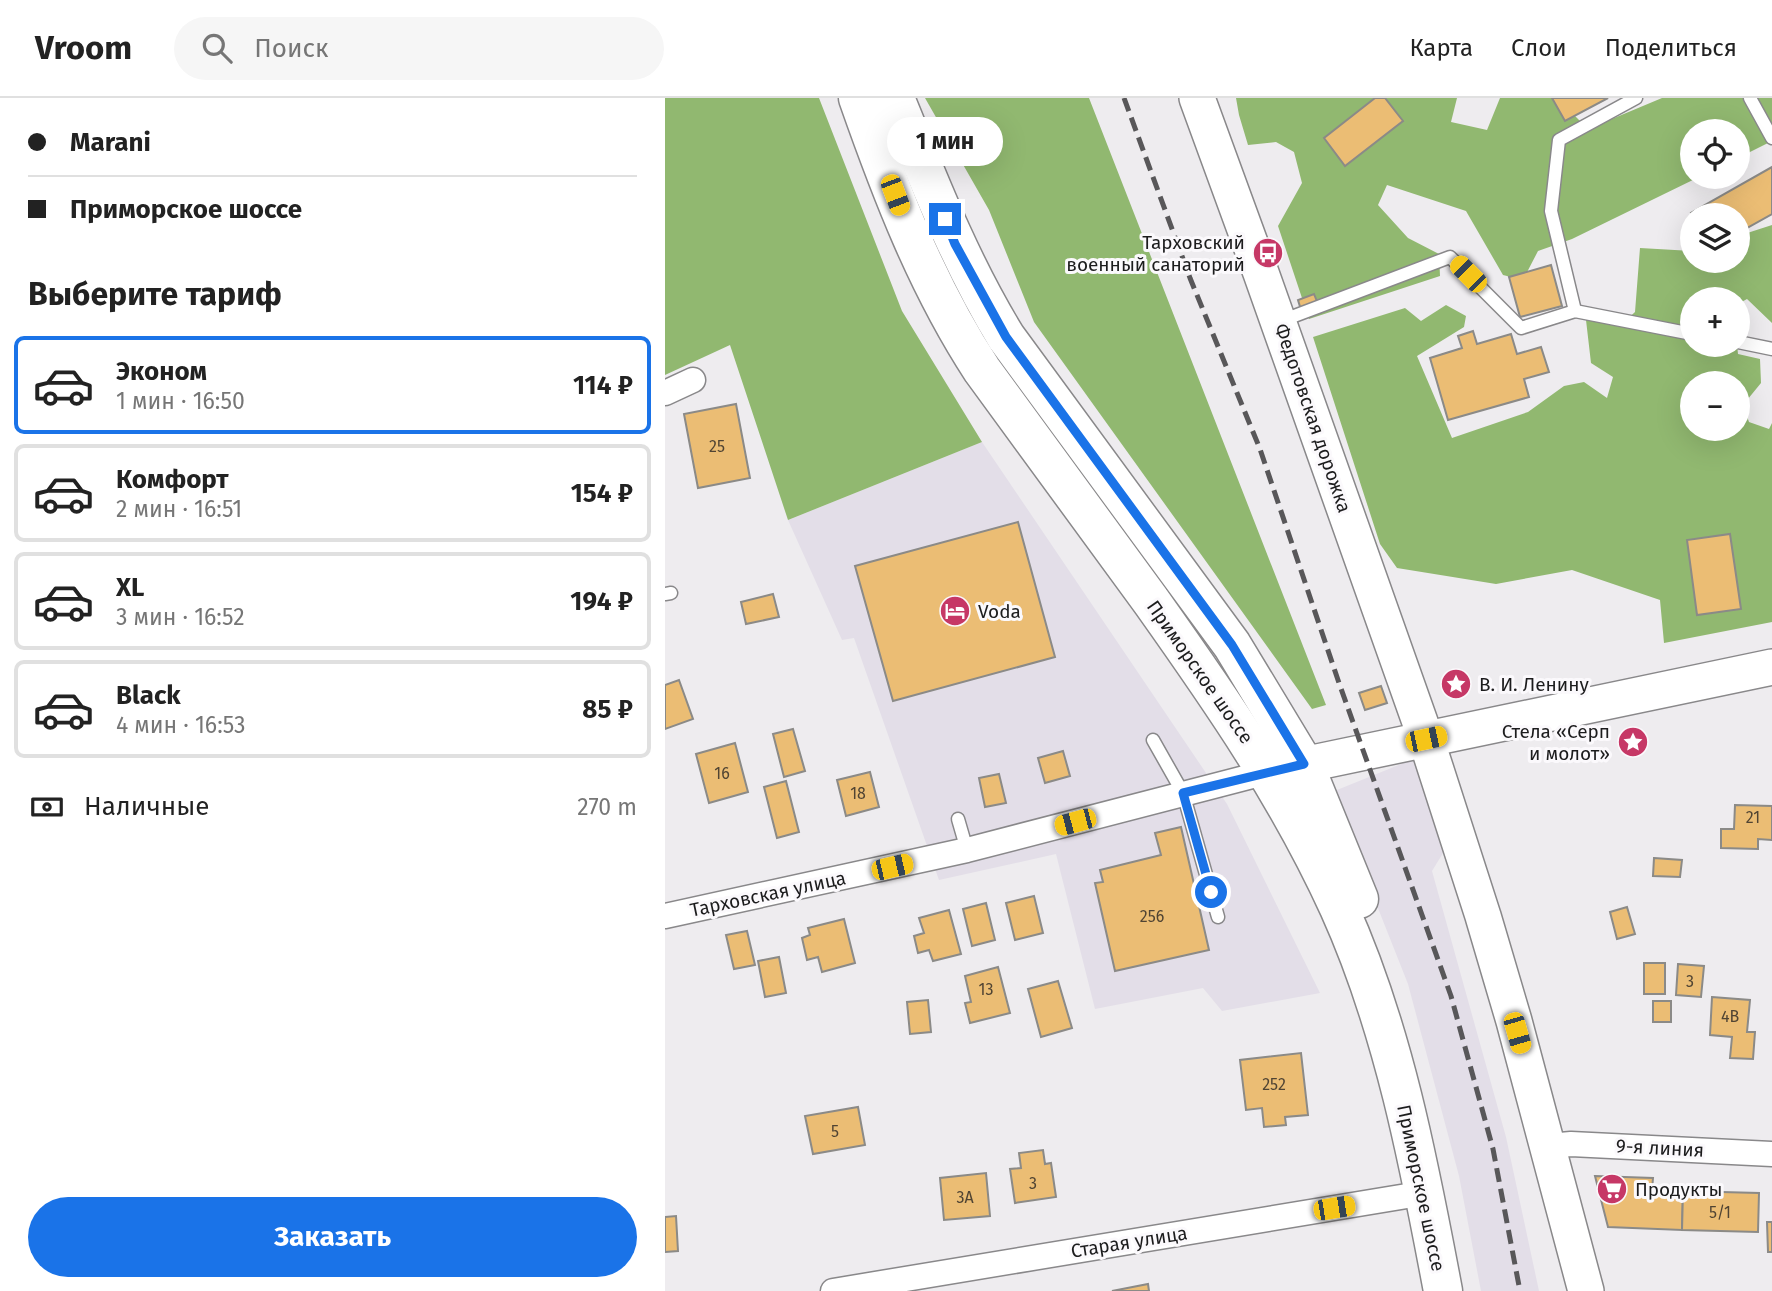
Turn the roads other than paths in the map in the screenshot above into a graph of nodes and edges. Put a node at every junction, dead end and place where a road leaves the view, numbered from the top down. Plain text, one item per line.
1 (858, 98) edge
2 (895, 98) edge
3 (1197, 98) edge
4 (1636, 98) edge
5 (1750, 98) edge
6 (1772, 138) edge
7 (1575, 311) junction
8 (1279, 322) junction
9 (1680, 332) edge
10 (1750, 344) edge
11 (1772, 349) edge
12 (693, 380) dead end
13 (665, 393) edge
14 (1772, 667) edge
15 (1426, 739) junction
16 (1153, 740) dead end
17 (1286, 768) junction
18 (1183, 793) junction
19 (958, 819) dead end
20 (967, 850) junction
21 (665, 916) edge
22 (1218, 917) dead end
23 (1549, 1146) junction
24 (1772, 1154) edge
25 (1425, 1193) junction
26 (833, 1291) edge
27 (1443, 1291) edge
28 (1467, 1291) edge
29 (1585, 1291) edge

1 - 17 highway, Приморское шоссе
2 - 17 highway, Приморское шоссе
3 - 8 street, Федотовская дорожка
4 - 7 lane
5 - 6 lane
7 - 8 lane
7 - 9 lane
8 - 15 street, Федотовская дорожка
10 - 11 lane
12 - 13 street
14 - 15 street, Тарховская улица
15 - 17 street, Тарховская улица
15 - 23 street, Федотовская дорожка
16 - 18 lane
17 - 18 street, Тарховская улица
17 - 25 highway, Приморское шоссе
17 - 28 highway, Приморское шоссе
18 - 20 street, Тарховская улица
18 - 22 lane
19 - 20 lane
20 - 21 street, Тарховская улица
23 - 24 street, 9-я линия
23 - 29 street, Федотовская дорожка
25 - 26 street, Старая улица
25 - 27 highway, Приморское шоссе

